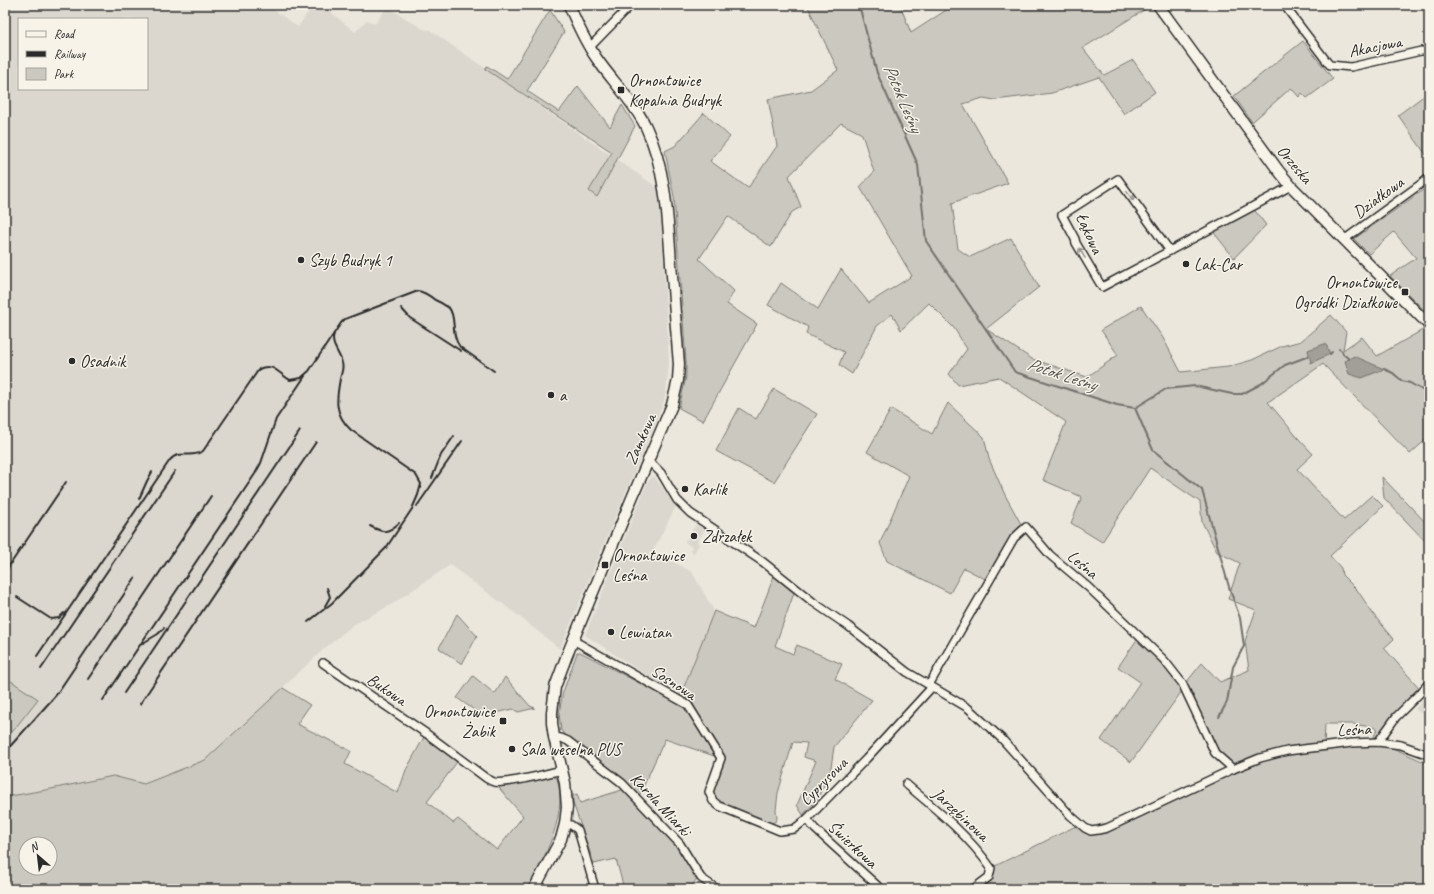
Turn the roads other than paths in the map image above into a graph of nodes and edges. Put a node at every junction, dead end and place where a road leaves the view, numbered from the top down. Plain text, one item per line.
1 (569, 5) edge
2 (631, 5) edge
3 (1158, 5) edge
4 (1284, 5) edge
5 (590, 48) junction
6 (1429, 51) edge
7 (1429, 178) edge
8 (1291, 186) junction
9 (1345, 239) junction
10 (1170, 251) junction
11 (1429, 325) edge
12 (648, 462) junction
13 (573, 640) junction
14 (323, 663) dead end
15 (1429, 683) edge
16 (930, 686) junction
17 (554, 737) junction
18 (1378, 742) junction
19 (1429, 755) edge
20 (1233, 769) junction
21 (562, 770) junction
22 (906, 784) dead end
23 (713, 801) joint
24 (807, 819) junction
25 (565, 824) junction
26 (534, 889) edge
27 (595, 889) edge
28 (717, 889) edge
29 (880, 889) edge
30 (973, 889) edge

1 - 5 street, Zamkowa
2 - 5 street
3 - 8 street, Orzeska
4 - 6 street, Akacjowa
5 - 12 street, Zamkowa
7 - 9 street, Działkowa
8 - 9 street, Orzeska
8 - 10 street, Łąkowa
9 - 11 street, Orzeska
10 -> 10 street, Łąkowa
12 - 13 street, Zamkowa
12 - 16 street, Leśna
13 - 17 street, Zamkowa
13 - 23 street, Sosnowa
14 - 21 street, Bukowa
15 - 18 street
16 - 20 street, Leśna
16 - 20 street, Leśna
16 - 24 street, Cyprysowa
17 - 21 street, Zamkowa
17 - 28 street, Karola Miarki
18 - 19 street, Leśna
18 - 20 street, Leśna
21 - 25 street, Zamkowa
22 - 30 street, Jarzębinowa
23 - 24 street, Cyprysowa
24 - 29 street, Świerkowa
25 - 26 street, Zamkowa
25 - 27 street

